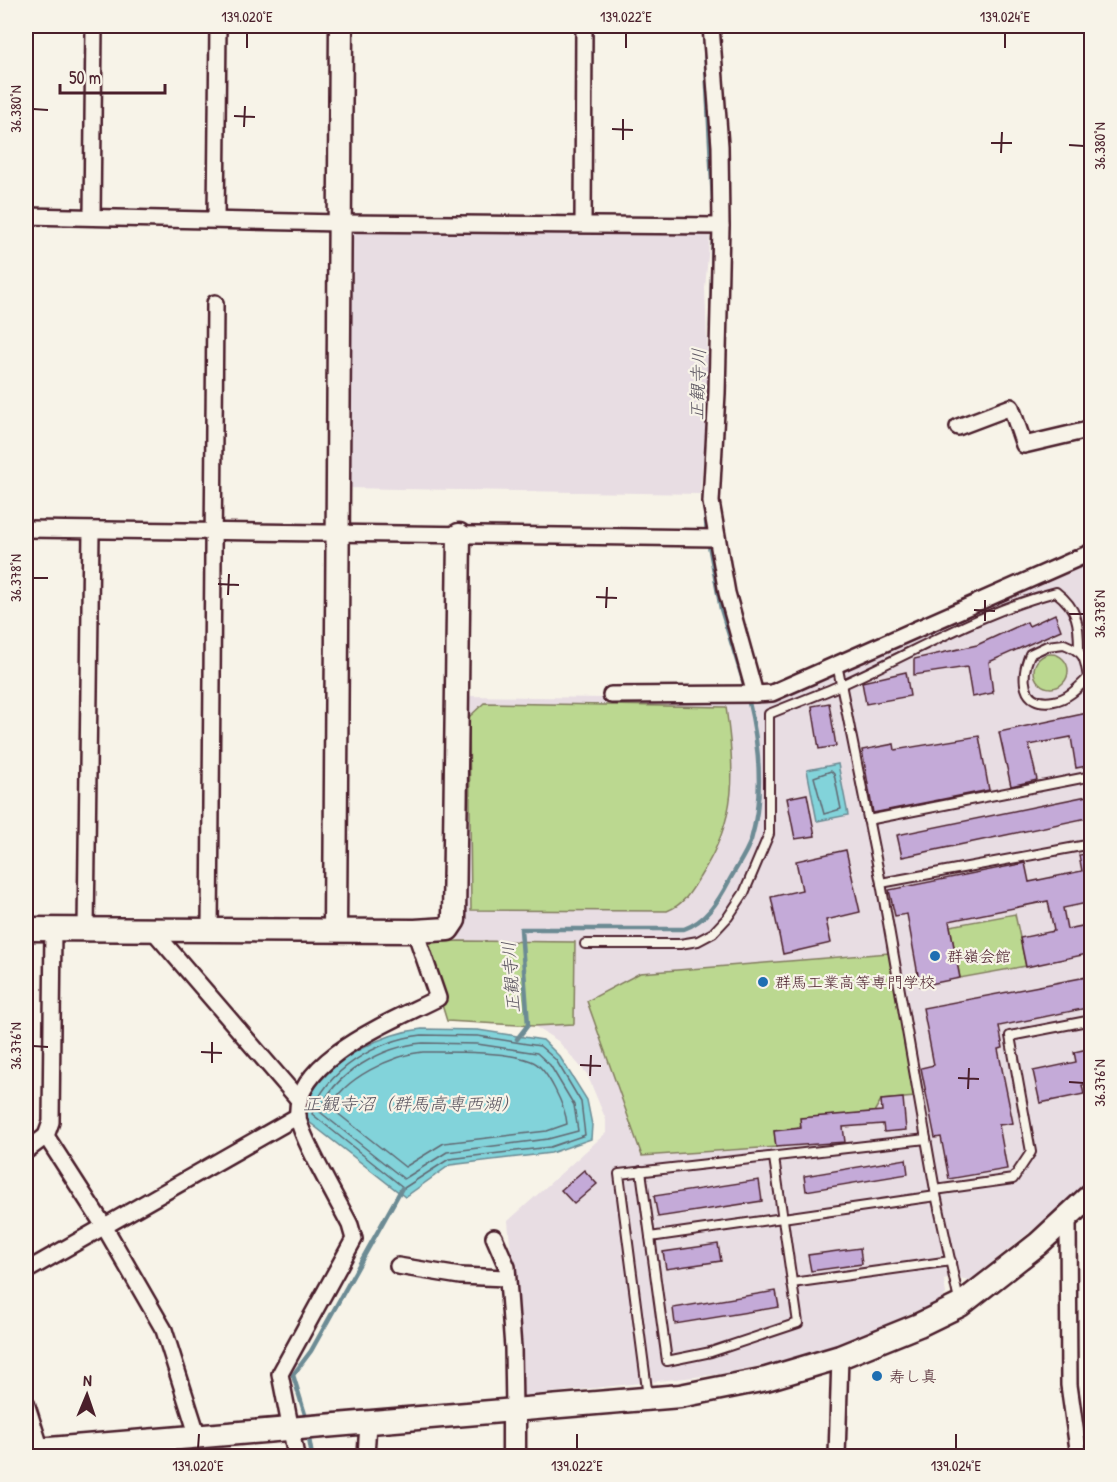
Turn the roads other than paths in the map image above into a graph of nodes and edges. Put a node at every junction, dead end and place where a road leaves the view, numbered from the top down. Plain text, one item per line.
1 (94, 26) edge
2 (218, 26) edge
3 (341, 26) edge
4 (584, 26) edge
5 (711, 26) edge
6 (26, 216) edge
7 (92, 217) junction
8 (216, 219) junction
9 (340, 223) junction
10 (584, 224) junction
11 (721, 226) junction
12 (214, 303) dead end
13 (958, 428) dead end
14 (1092, 429) edge
15 (26, 530) edge
16 (91, 531) junction
17 (214, 534) junction
18 (337, 534) junction
19 (459, 535) junction
20 (716, 538) junction
21 (1092, 552) edge
22 (1079, 650) junction
23 (1089, 659) edge
24 (837, 664) junction
25 (842, 685) junction
26 (611, 694) dead end
27 (755, 694) junction
28 (1092, 776) edge
29 (868, 820) junction
30 (1092, 844) edge
31 (881, 883) junction
32 (52, 928) junction
33 (152, 928) junction
34 (26, 929) edge
35 (86, 929) junction
36 (210, 929) junction
37 (334, 929) junction
38 (415, 931) junction
39 (585, 945) dead end
40 (1092, 1020) edge
41 (299, 1100) junction
42 (298, 1116) junction
43 (46, 1136) junction
44 (926, 1139) junction
45 (26, 1151) edge
46 (774, 1158) junction
47 (641, 1171) junction
48 (936, 1193) junction
49 (1092, 1194) edge
50 (784, 1219) junction
51 (1068, 1219) junction
52 (104, 1226) junction
53 (494, 1237) dead end
54 (650, 1237) junction
55 (951, 1261) junction
56 (398, 1266) dead end
57 (26, 1270) edge
58 (507, 1278) junction
59 (792, 1283) junction
60 (960, 1305) junction
61 (840, 1357) junction
62 (648, 1398) junction
63 (26, 1403) edge
64 (514, 1410) junction
65 (368, 1423) junction
66 (290, 1428) junction
67 (198, 1437) junction
68 (125, 1450) edge
69 (33, 1451) edge
70 (296, 1456) edge
71 (366, 1456) edge
72 (514, 1456) edge
73 (837, 1456) edge
74 (1079, 1456) edge

1 - 7 street
2 - 8 street
3 - 9 street
4 - 10 street
5 - 11 street
6 - 7 street
7 - 8 street
8 - 9 street
9 - 10 street
9 - 18 street
10 - 11 street
11 - 20 street
12 - 17 street
13 - 14 street
15 - 16 street
16 - 17 street
16 - 35 street
17 - 18 street
17 - 36 street
18 - 19 street
18 - 37 street
19 - 20 street
19 - 38 street
20 - 27 street
21 - 24 street
22 - 23 lane
22 - 23 lane
22 - 25 lane
24 - 25 lane
24 - 27 street
25 - 29 lane
25 - 39 lane
26 - 27 street
28 - 29 lane
29 - 31 lane
30 - 31 lane
31 - 44 lane
32 - 34 street
32 - 35 street
32 - 43 street
33 - 35 street
33 - 36 street
33 - 41 street
36 - 37 street
37 - 38 street
38 - 41 street
40 - 48 lane
41 - 42 street
42 - 52 street
42 - 66 street
43 - 45 street
43 - 52 street
44 - 46 lane
44 - 48 lane
46 - 47 lane
46 - 50 lane
47 - 54 lane
47 - 62 lane
48 - 50 lane
48 - 55 lane
49 - 51 street
50 - 54 lane
50 - 59 lane
51 - 60 street
51 - 74 street
52 - 57 street
52 - 67 street
53 - 58 street
54 - 59 lane
55 - 59 lane
55 - 60 lane
56 - 58 street
58 - 64 street
60 - 61 street
61 - 62 street
61 - 73 street
62 - 64 street
63 - 69 street
64 - 65 street
64 - 72 street
65 - 66 street
65 - 71 street
66 - 67 street
66 - 70 street
67 - 68 street
68 - 69 street

